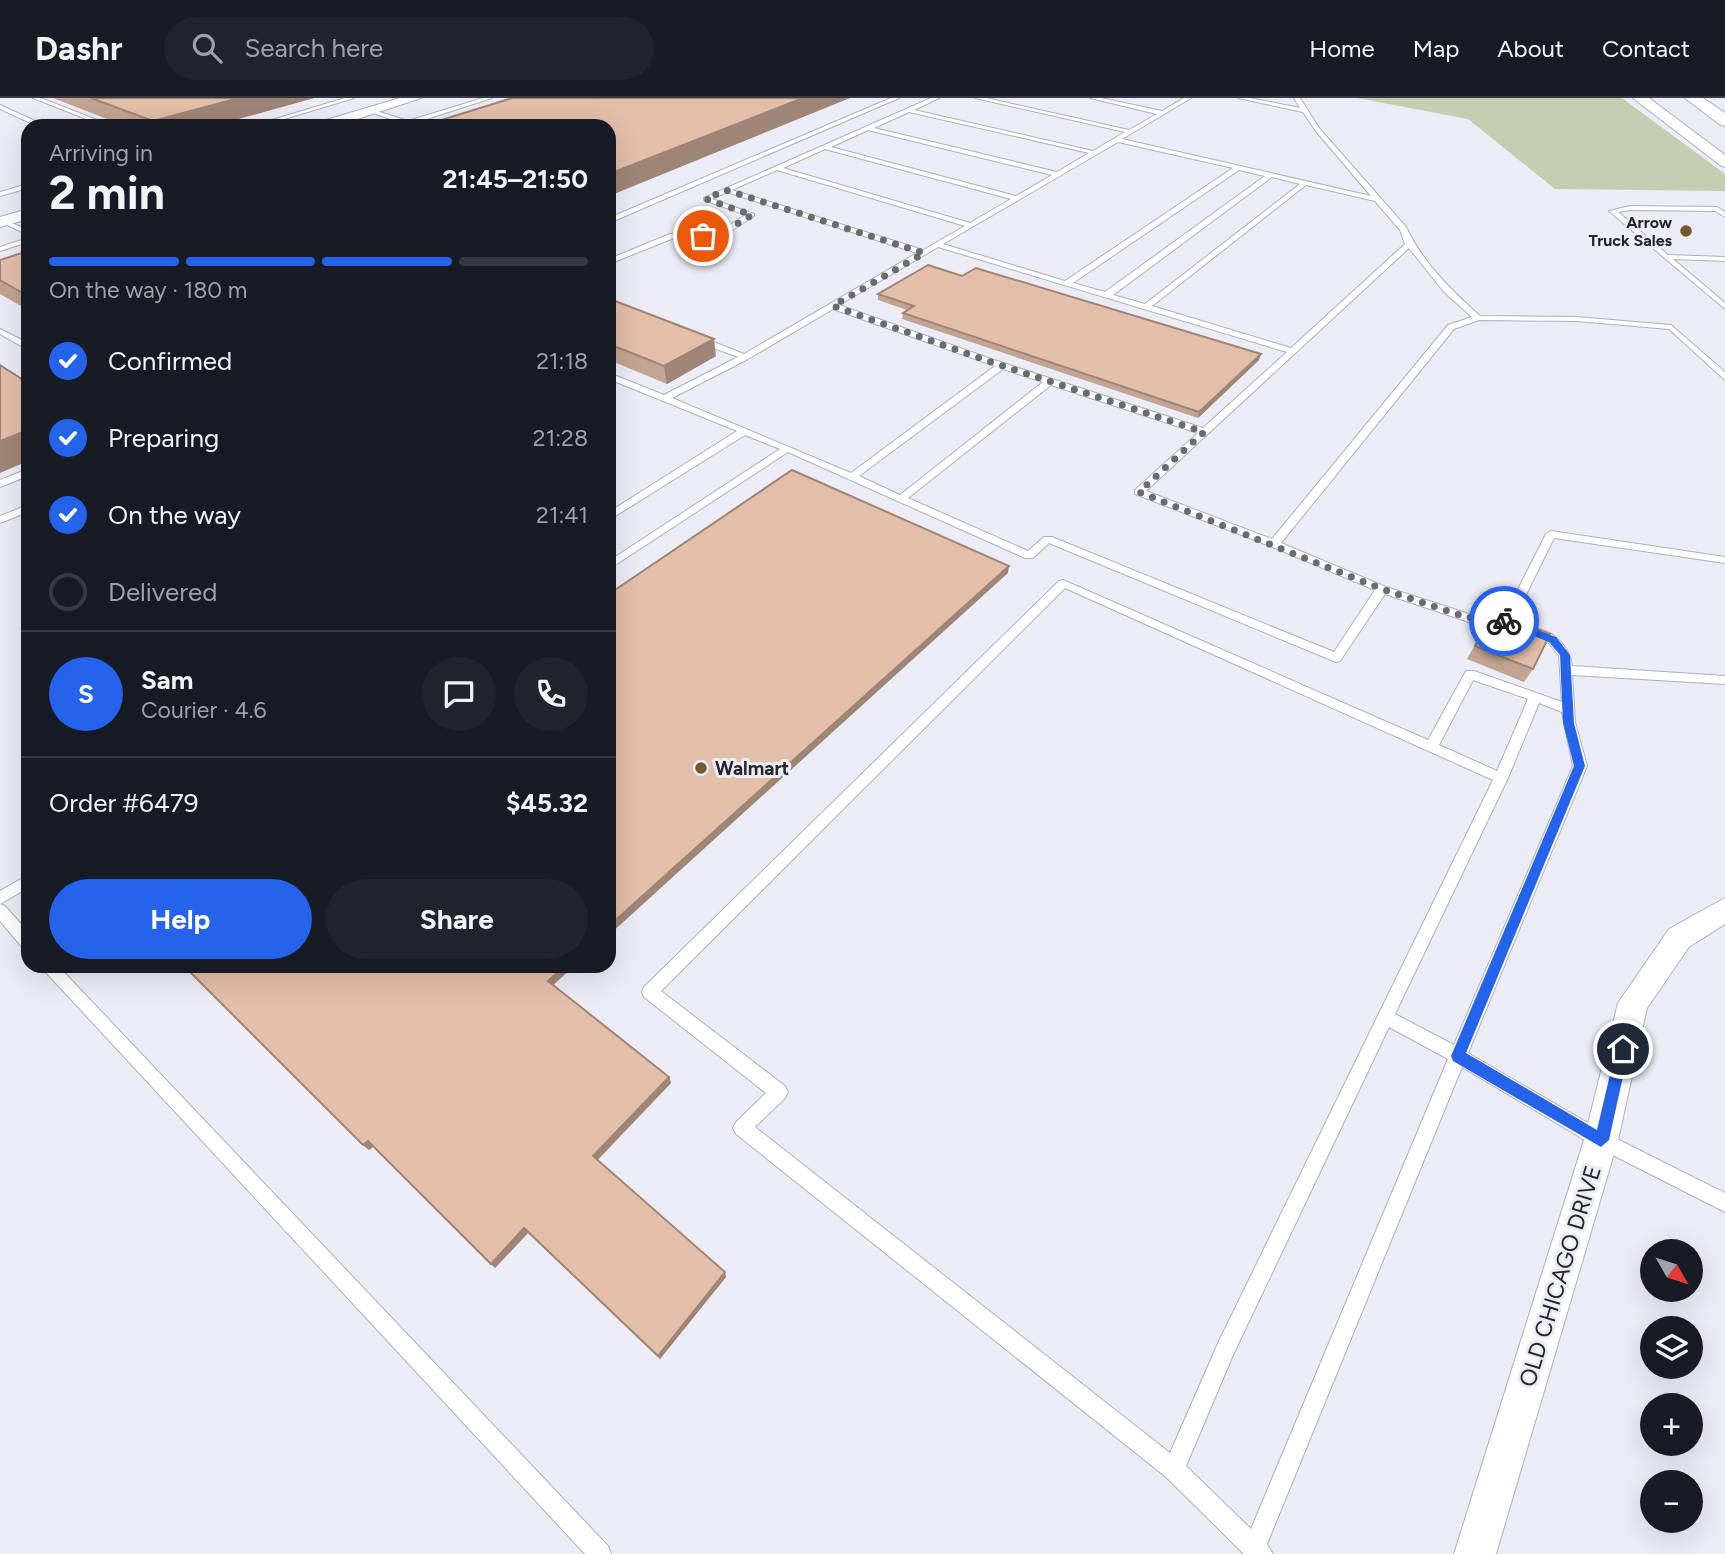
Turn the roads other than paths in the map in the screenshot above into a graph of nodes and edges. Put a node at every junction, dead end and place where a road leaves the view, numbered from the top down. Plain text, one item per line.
1 (36, 98) edge
2 (351, 98) edge
3 (414, 98) edge
4 (489, 98) edge
5 (896, 98) edge
6 (936, 98) edge
7 (978, 98) edge
8 (1093, 98) edge
9 (1188, 98) edge
10 (1241, 98) edge
11 (1297, 98) edge
12 (1640, 98) edge
13 (1693, 98) edge
14 (0, 107) edge
15 (908, 110) junction
16 (1304, 110) junction
17 (370, 111) junction
18 (1163, 113) junction
19 (26, 119) edge
20 (90, 119) edge
21 (279, 119) edge
22 (344, 119) edge
23 (395, 119) edge
24 (421, 119) edge
25 (1725, 121) edge
26 (868, 128) junction
27 (1132, 132) junction
28 (1118, 140) junction
29 (825, 147) junction
30 (1095, 153) junction
31 (1725, 162) edge
32 (1239, 167) junction
33 (777, 168) junction
34 (1058, 174) junction
35 (1272, 174) junction
36 (1306, 183) junction
37 (21, 188) edge
38 (726, 190) junction
39 (0, 194) edge
40 (1016, 198) junction
41 (1376, 199) junction
42 (1725, 215) edge
43 (21, 216) edge
44 (616, 218) edge
45 (2, 222) edge
46 (970, 225) junction
47 (21, 230) edge
48 (21, 243) edge
49 (1409, 244) junction
50 (938, 245) junction
51 (0, 249) edge
52 (924, 253) junction
53 (1666, 257) junction
54 (616, 259) edge
55 (1725, 259) edge
56 (1067, 283) junction
57 (1107, 295) junction
58 (833, 306) junction
59 (1146, 307) junction
60 (1725, 307) edge
61 (1478, 318) junction
62 (0, 331) edge
63 (683, 333) edge
64 (21, 343) edge
65 (1293, 351) junction
66 (745, 357) junction
67 (1001, 366) junction
68 (1725, 377) edge
69 (616, 379) edge
70 (1049, 382) junction
71 (663, 398) junction
72 (744, 431) junction
73 (1204, 432) junction
74 (786, 449) junction
75 (21, 475) edge
76 (850, 477) junction
77 (0, 484) edge
78 (901, 499) junction
79 (21, 511) edge
80 (616, 513) edge
81 (0, 520) edge
82 (1274, 544) junction
83 (1725, 560) edge
84 (616, 561) edge
85 (1382, 589) junction
86 (1507, 622) junction
87 (1565, 670) junction
88 (1725, 680) edge
89 (1535, 697) junction
90 (1567, 709) junction
91 (1431, 747) junction
92 (1501, 778) junction
93 (21, 885) edge
94 (0, 898) edge
95 (0, 910) edge
96 (1725, 910) edge
97 (21, 935) edge
98 (55, 973) edge
99 (1386, 1017) junction
100 (1458, 1056) junction
101 (1601, 1140) junction
102 (1725, 1203) edge
103 (1174, 1469) junction
104 (1258, 1551) edge
105 (600, 1554) edge
106 (1475, 1554) edge

1 - 20 lane
2 - 21 lane
3 - 17 street
4 - 24 lane
5 - 44 lane
6 - 15 lane
7 - 27 lane
8 - 18 lane
9 - 18 lane
10 - 16 lane
11 - 16 lane
12 - 31 street
13 - 25 highway
14 - 19 lane
15 - 26 lane
15 - 30 lane
16 - 41 lane
17 - 22 street
17 - 23 lane
18 - 27 lane
26 - 29 lane
26 - 34 lane
27 - 28 lane
28 - 30 lane
28 - 32 lane
29 - 33 lane
29 - 40 lane
30 - 34 lane
32 - 35 lane
32 - 56 lane
33 - 38 lane
33 - 46 lane
34 - 40 lane
35 - 36 lane
35 - 57 lane
36 - 41 lane
36 - 59 lane
37 - 39 lane
38 - 52 lane
38 - 54 lane
40 - 46 lane
41 - 49 lane
42 - 53 lane
43 - 45 street
45 - 47 lane
46 - 50 lane
48 - 51 lane
49 - 61 lane
49 - 65 lane
50 - 52 lane
50 - 56 lane
52 - 58 lane
53 - 55 lane
53 - 60 lane
56 - 57 lane
57 - 59 lane
58 - 66 lane
58 - 67 lane
59 - 65 lane
61 - 68 lane
61 - 82 lane
62 - 64 lane
63 - 66 lane
65 - 73 lane
66 - 71 lane
67 - 70 lane
67 - 76 lane
69 - 71 lane
70 - 73 lane
70 - 78 lane
71 - 72 lane
72 - 74 lane
72 - 80 lane
73 - 82 lane
74 - 76 lane
74 - 84 lane
75 - 77 lane
76 - 78 lane
78 - 85 lane
79 - 81 lane
82 - 85 lane
83 - 86 lane
85 - 86 lane
86 - 87 lane
87 - 88 lane
87 - 90 lane
89 - 90 lane
89 - 91 lane
89 - 92 lane
90 - 100 lane
91 - 92 lane
91 - 103 lane
92 - 99 lane
93 - 94 lane
95 - 97 lane
96 - 101 street, OLD CHICAGO DRIVE
98 - 105 lane
99 - 100 lane
99 - 103 lane
100 - 101 lane
100 - 104 lane
101 - 102 lane
101 - 106 street, OLD CHICAGO DRIVE
103 - 104 lane

